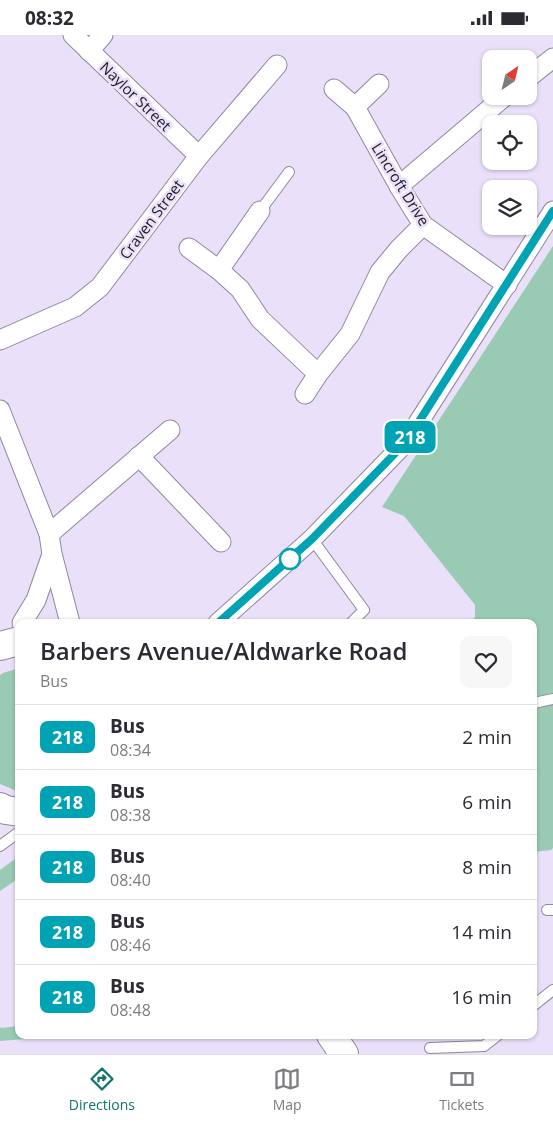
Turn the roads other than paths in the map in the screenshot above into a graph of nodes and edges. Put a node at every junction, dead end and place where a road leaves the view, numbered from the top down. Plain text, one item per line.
1 (73, 35) edge
2 (103, 35) edge
3 (88, 51) junction
4 (553, 58) edge
5 (277, 65) dead end
6 (538, 70) edge
7 (379, 85) dead end
8 (334, 89) dead end
9 (494, 105) edge
10 (355, 107) junction
11 (199, 157) junction
12 (289, 172) dead end
13 (399, 186) junction
14 (260, 211) joint
15 (553, 211) edge
16 (423, 225) junction
17 (189, 248) dead end
18 (219, 270) junction
19 (507, 285) junction
20 (0, 340) edge
21 (318, 374) junction
22 (305, 394) dead end
23 (0, 409) edge
24 (170, 430) dead end
25 (139, 456) junction
26 (49, 534) junction
27 (312, 539) junction
28 (221, 542) dead end
29 (52, 554) junction
30 (24, 619) edge
31 (69, 619) edge
32 (222, 619) edge
33 (355, 619) edge
34 (15, 633) edge
35 (15, 642) edge
36 (0, 646) edge
37 (553, 699) edge
38 (537, 702) edge
39 (0, 807) edge
40 (15, 811) edge
41 (15, 835) edge
42 (0, 846) edge
43 (553, 990) edge
44 (537, 1003) edge
45 (333, 1039) edge
46 (493, 1039) edge
47 (430, 1048) dead end
48 (344, 1054) edge

1 - 3 street, Naylor Street
2 - 3 street
3 - 11 street, Naylor Street
4 - 6 street
5 - 11 street, Craven Street
7 - 10 street
8 - 10 street, Lincroft Drive
9 - 13 street
10 - 13 street, Lincroft Drive
11 - 20 street, Craven Street
12 - 14 lane
13 - 16 street, Lincroft Drive
14 - 18 street
15 - 19 street
16 - 19 street, Lincroft Drive
16 - 21 street
17 - 18 street
18 - 21 street
19 - 27 street
21 - 22 street
23 - 26 street
24 - 25 street
25 - 26 street
25 - 28 street
26 - 29 street
27 - 32 street
27 - 33 lane
29 - 30 street
29 - 31 street
34 - 36 street
35 - 36 main road
37 - 38 lane
39 - 40 main road
41 - 42 lane
43 - 44 lane
45 - 48 main road
46 - 47 lane

